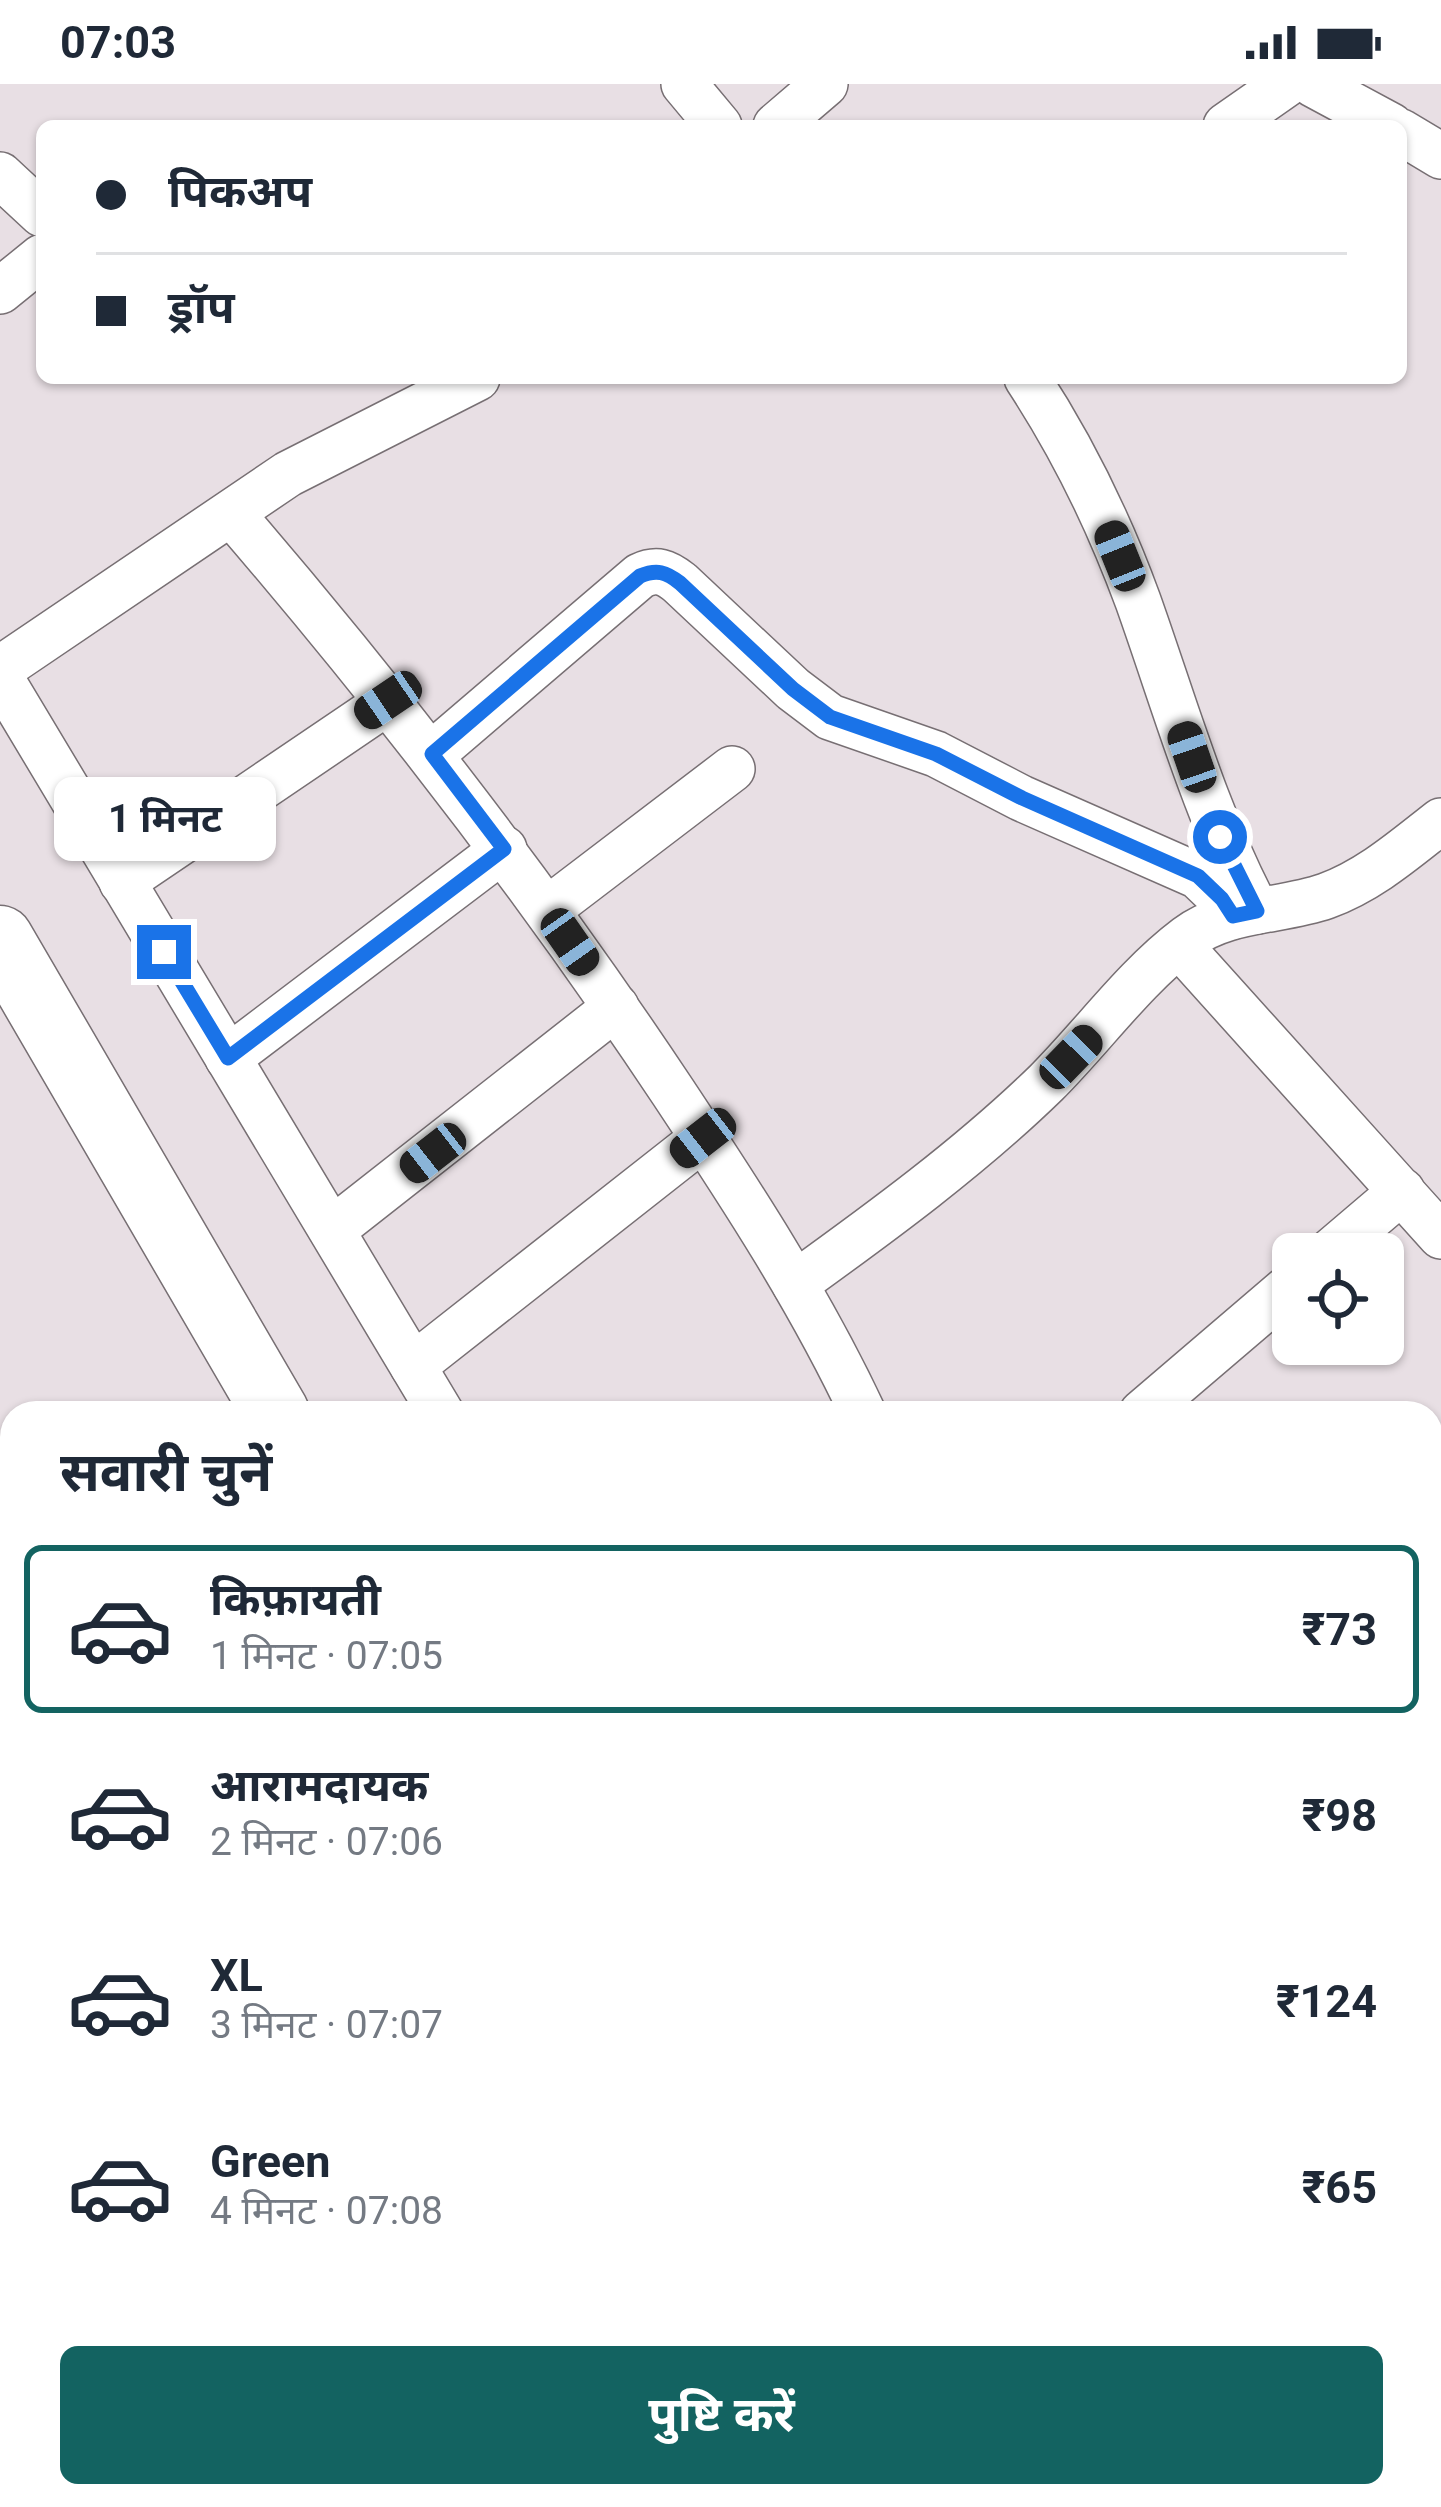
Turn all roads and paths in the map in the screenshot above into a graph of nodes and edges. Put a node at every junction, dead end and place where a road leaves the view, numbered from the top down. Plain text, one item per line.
1 (684, 84) edge
2 (1313, 84) edge
3 (714, 120) edge
4 (1380, 120) edge
5 (1407, 136) edge
6 (1441, 156) edge
7 (0, 175) edge
8 (36, 208) edge
9 (36, 262) edge
10 (0, 291) edge
11 (464, 384) edge
12 (1032, 384) edge
13 (232, 514) junction
14 (0, 673) edge
15 (388, 700) junction
16 (432, 754) junction
17 (732, 769) dead end
18 (1441, 821) edge
19 (504, 849) junction
20 (122, 882) junction
21 (547, 910) junction
22 (1245, 913) junction
23 (0, 939) edge
24 (1179, 945) junction
25 (616, 1007) junction
26 (228, 1058) junction
27 (703, 1138) junction
28 (1402, 1191) junction
29 (332, 1230) junction
30 (1353, 1233) edge
31 (1441, 1236) edge
32 (795, 1284) junction
33 (1272, 1302) edge
34 (413, 1366) junction
35 (269, 1401) edge
36 (434, 1401) edge
37 (856, 1401) edge
38 (1156, 1401) edge

1 - 3 street
2 - 4 street
5 - 6 street
7 - 8 street
9 - 10 street
11 - 13 street
12 - 22 street
13 - 14 street
13 - 15 street
14 - 20 street
15 - 16 street
15 - 20 street
16 - 19 street
16 - 22 street
17 - 21 street
18 - 22 street
19 - 21 street
19 - 26 street
20 - 26 street
21 - 25 street
22 - 24 street
23 - 35 street
24 - 28 street
24 - 32 street
25 - 27 street
25 - 29 street
26 - 29 street
27 - 32 street
27 - 34 street
28 - 30 street
28 - 31 street
29 - 34 street
32 - 37 street
33 - 38 street
34 - 36 street

